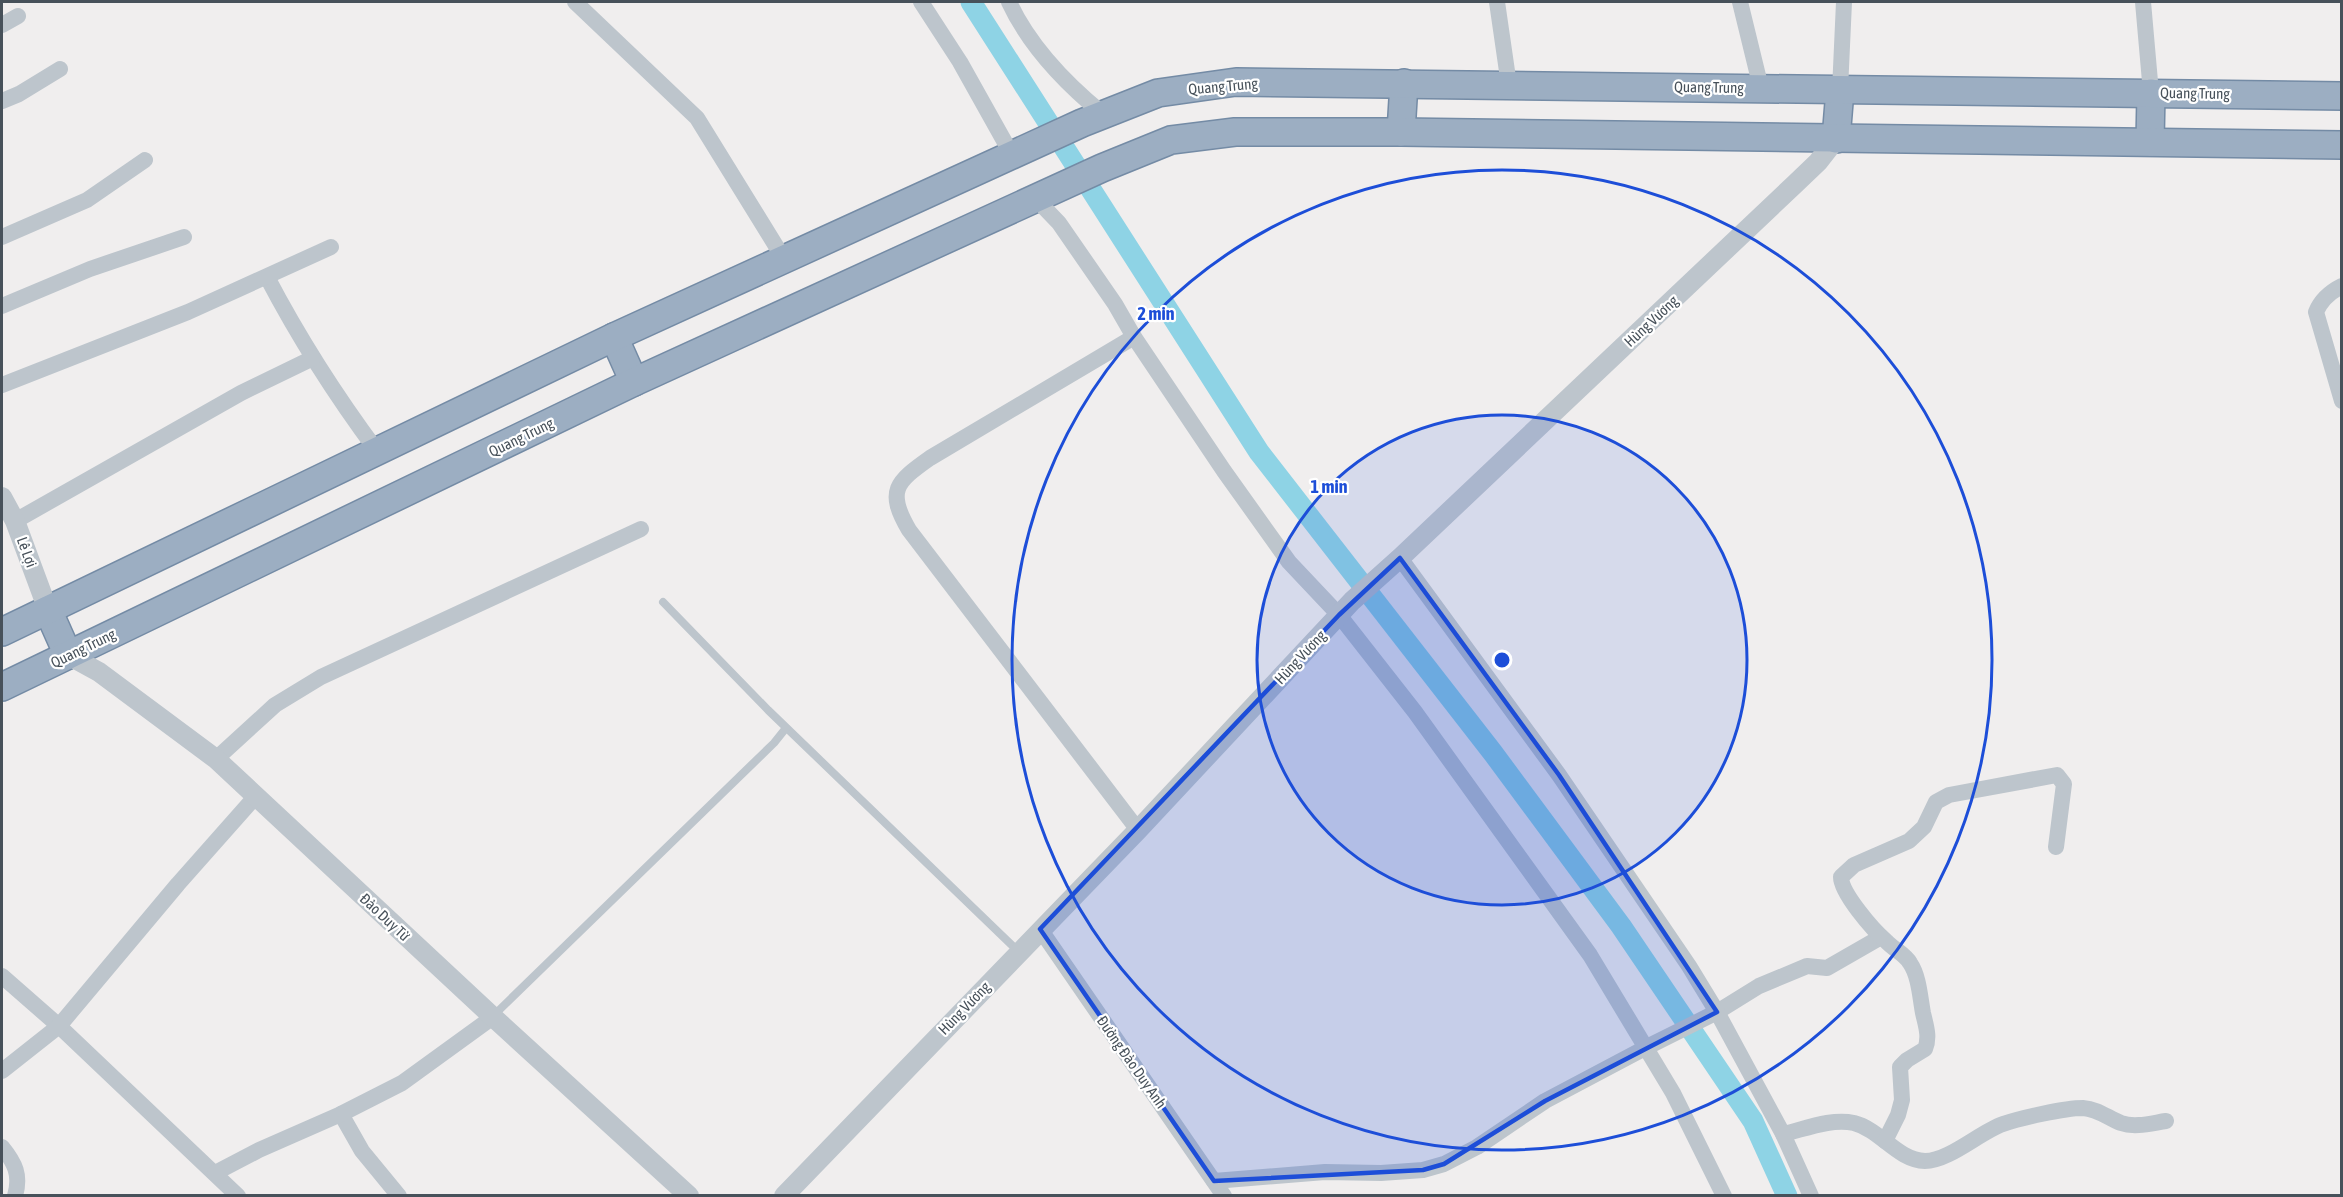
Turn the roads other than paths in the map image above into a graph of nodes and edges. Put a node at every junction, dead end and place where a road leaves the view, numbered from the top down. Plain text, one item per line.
1 (576, 2) edge
2 (921, 2) edge
3 (1009, 2) edge
4 (1497, 2) edge
5 (1740, 2) edge
6 (1844, 2) edge
7 (2143, 2) edge
8 (18, 16) dead end
9 (2, 25) edge
10 (60, 69) dead end
11 (1404, 83) junction
12 (1509, 84) junction
13 (1761, 88) junction
14 (1840, 90) junction
15 (2151, 93) junction
16 (2342, 96) edge
17 (2, 101) edge
18 (1093, 119) junction
19 (1401, 132) junction
20 (1836, 139) junction
21 (2150, 142) junction
22 (2342, 145) edge
23 (1019, 152) junction
24 (145, 160) dead end
25 (1040, 197) junction
26 (2, 237) edge
27 (184, 237) dead end
28 (330, 247) dead end
29 (784, 259) junction
30 (267, 277) junction
31 (2342, 286) edge
32 (2, 306) edge
33 (614, 337) junction
34 (1134, 337) junction
35 (313, 358) junction
36 (634, 382) junction
37 (2, 385) edge
38 (2342, 401) edge
39 (377, 451) junction
40 (2, 496) edge
41 (15, 521) junction
42 (640, 529) dead end
43 (1396, 562) junction
44 (663, 602) dead end
45 (1345, 608) junction
46 (48, 610) junction
47 (2, 632) edge
48 (68, 655) junction
49 (2, 687) edge
50 (786, 728) junction
51 (216, 759) junction
52 (255, 797) junction
53 (1138, 830) junction
54 (2056, 847) dead end
55 (1040, 929) junction
56 (1881, 937) junction
57 (1018, 951) junction
58 (2, 976) edge
59 (1714, 1014) junction
60 (493, 1017) junction
61 (58, 1026) junction
62 (1649, 1045) junction
63 (2, 1071) edge
64 (341, 1114) junction
65 (2166, 1121) dead end
66 (1782, 1134) junction
67 (1886, 1141) junction
68 (2, 1147) edge
69 (215, 1173) junction
70 (1214, 1180) junction
71 (15, 1196) edge
72 (238, 1196) edge
73 (399, 1196) edge
74 (689, 1196) edge
75 (784, 1196) edge
76 (1224, 1196) edge
77 (1724, 1196) edge
78 (1811, 1196) edge

1 - 29 street
2 - 23 street
3 - 18 street
4 - 12 street
5 - 13 street
6 - 14 street
7 - 15 street
8 - 9 street
10 - 17 street
11 - 12 highway, Quang Trung
11 - 18 highway, Quang Trung
11 - 19 highway
12 - 13 highway, Quang Trung
13 - 14 highway, Quang Trung
14 - 15 highway, Quang Trung
14 - 20 highway
15 - 16 highway, Quang Trung
15 - 21 highway
18 - 23 highway, Quang Trung
19 - 20 highway
19 - 25 highway, Quang Trung
20 - 21 highway
20 - 43 street, Hùng Vương
21 - 22 highway
23 - 29 highway
24 - 26 street
25 - 34 street
25 - 36 highway, Quang Trung
27 - 32 street
28 - 30 street
29 - 33 highway
30 - 35 street
30 - 37 street
31 - 38 street
33 - 36 highway
33 - 39 highway
34 - 45 street
34 - 53 street
35 - 39 street
35 - 41 street
36 - 48 highway, Quang Trung
39 - 46 highway
40 - 41 street, Lê Lợi
41 - 46 street, Lê Lợi
42 - 51 street
43 - 45 street, Hùng Vương
43 - 59 street
44 - 50 lane
45 - 53 street, Hùng Vương
45 - 62 street
46 - 47 highway
46 - 48 highway
48 - 49 highway, Quang Trung
48 - 51 street, Đào Duy Từ
50 - 57 lane
50 - 60 lane
51 - 52 street, Đào Duy Từ
52 - 60 street, Đào Duy Từ
52 - 61 street
53 - 55 street, Hùng Vương
54 - 56 street
55 - 57 street, Hùng Vương
55 - 70 street, Đường Đào Duy Anh
56 - 59 street
56 - 67 street
57 - 75 street, Hùng Vương
58 - 61 street
59 - 62 street
59 - 66 street
60 - 64 street
60 - 74 street, Đào Duy Từ
61 - 63 street
61 - 69 street
62 - 70 street
62 - 77 street
64 - 69 street
64 - 73 street
65 - 67 street
66 - 67 street
66 - 78 street
68 - 71 street
69 - 72 street
70 - 76 street, Đường Đào Duy Anh

